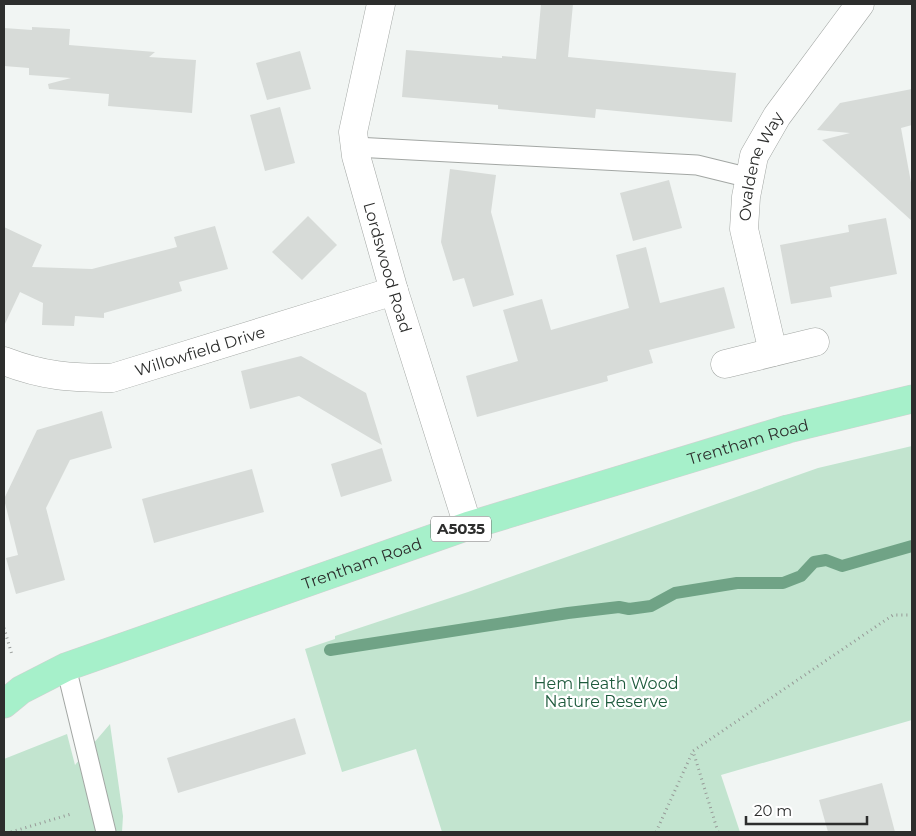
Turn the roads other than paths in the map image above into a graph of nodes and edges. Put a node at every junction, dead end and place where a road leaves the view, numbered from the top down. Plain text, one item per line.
1 (381, 4) edge
2 (860, 4) edge
3 (355, 147) junction
4 (750, 178) junction
5 (394, 291) junction
6 (815, 342) dead end
7 (772, 352) junction
8 (4, 361) edge
9 (725, 364) dead end
10 (912, 399) edge
11 (468, 526) junction
12 (66, 666) junction
13 (10, 696) edge
14 (106, 832) edge

1 - 3 street, Lordswood Road
2 - 4 street, Ovaldene Way
3 - 4 lane
3 - 5 street, Lordswood Road
4 - 7 street, Ovaldene Way
5 - 8 street, Willowfield Drive
5 - 11 street, Lordswood Road
6 - 7 street
7 - 9 street
10 - 11 main road, Trentham Road / A5035
11 - 12 main road, Trentham Road / A5035
12 - 13 main road, Trentham Road / A5035
12 - 14 lane

